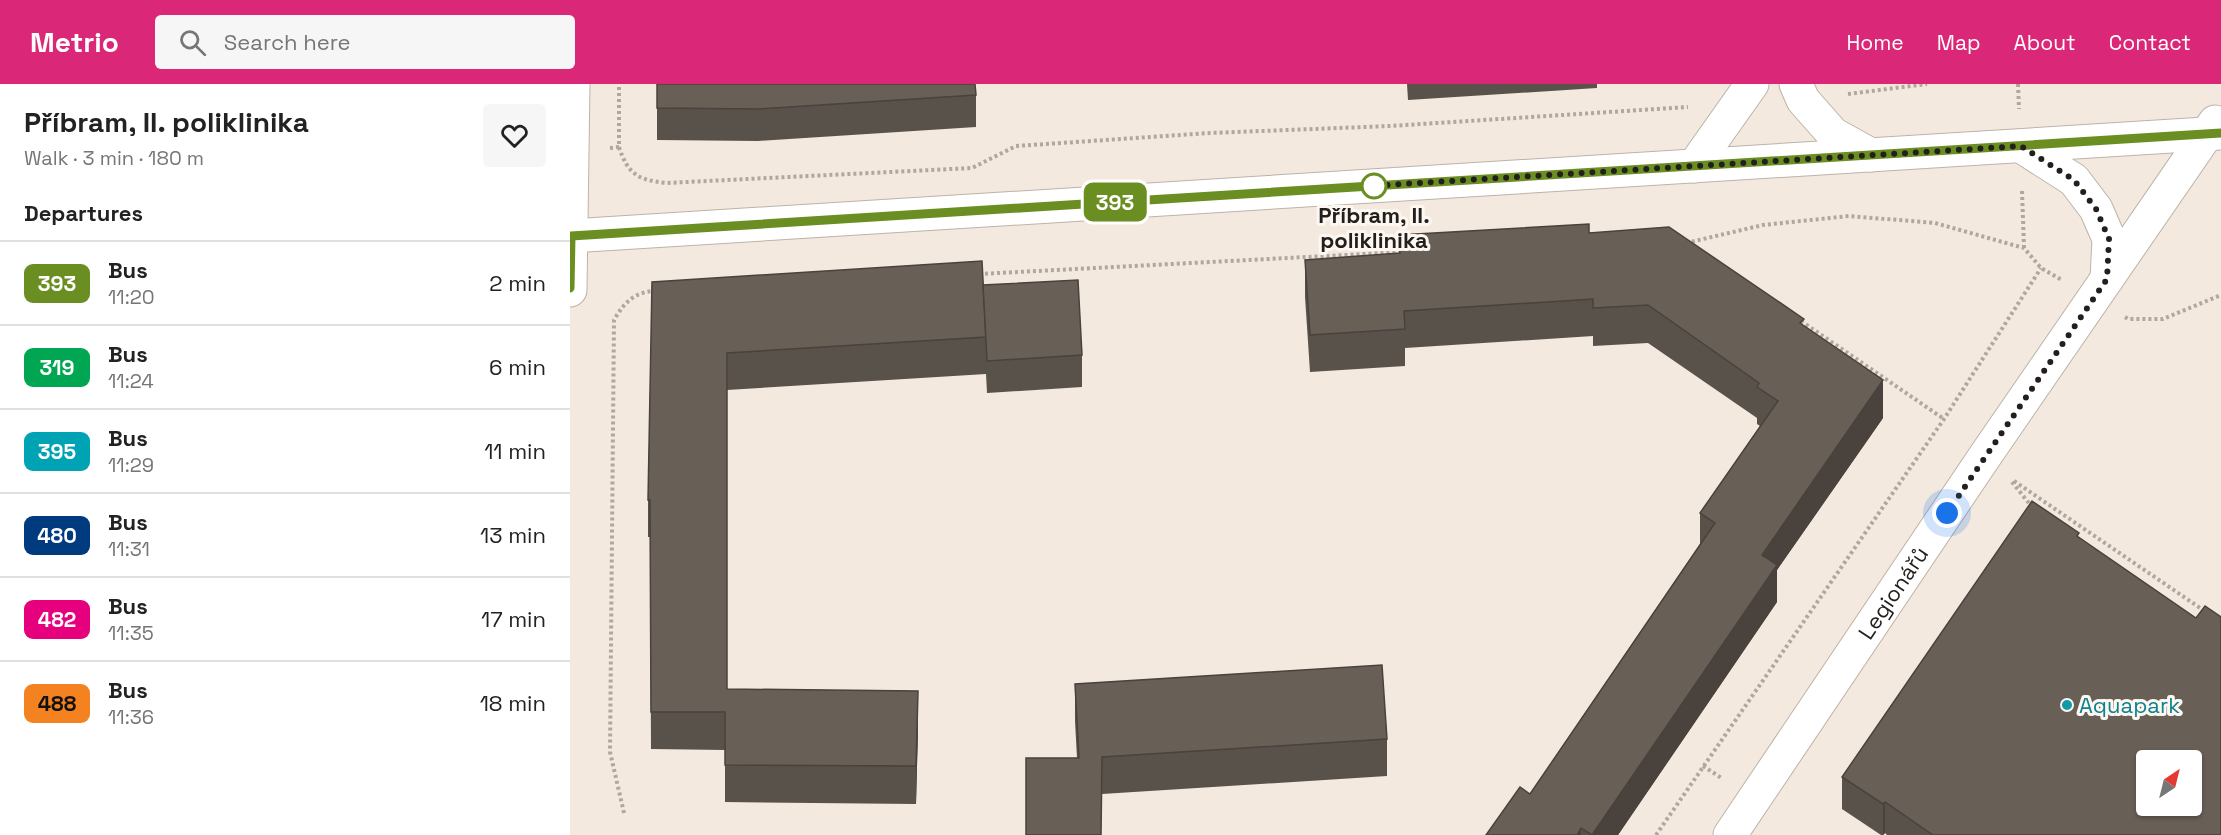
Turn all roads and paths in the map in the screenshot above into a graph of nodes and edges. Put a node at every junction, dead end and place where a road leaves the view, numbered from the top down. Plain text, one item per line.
1 (573, 84) edge
2 (619, 84) edge
3 (1928, 84) edge
4 (1800, 92) edge
5 (1745, 94) edge
6 (2216, 126) edge
7 (2021, 146) junction
8 (619, 147) junction
9 (607, 148) dead end
10 (1871, 155) junction
11 (1694, 166) junction
12 (570, 236) edge
13 (1675, 243) edge
14 (1687, 243) junction
15 (1696, 249) edge
16 (1408, 252) edge
17 (2041, 268) junction
18 (969, 274) edge
19 (2100, 289) junction
20 (570, 290) edge
21 (663, 290) edge
22 (2221, 295) edge
23 (1792, 314) edge
24 (1944, 419) junction
25 (2034, 510) edge
26 (2211, 615) edge
27 (1703, 766) junction
28 (1726, 782) dead end
29 (624, 813) dead end
30 (1656, 835) edge
31 (1730, 835) edge

1 - 12 street
2 - 8 path
3 - 4 path
4 - 10 street
5 - 8 path
5 - 11 street
6 - 7 street
6 - 19 street, Legionářů
7 - 10 street
7 - 19 street
8 - 9 path
10 - 11 street
11 - 12 street
12 - 20 street
13 - 14 path
14 - 15 path
14 - 17 path
16 - 18 path
17 - 19 path
17 - 24 path
19 - 22 path
19 - 31 street, Legionářů
21 - 29 path
23 - 24 path
24 - 27 path
25 - 26 path
27 - 28 path
27 - 30 path

